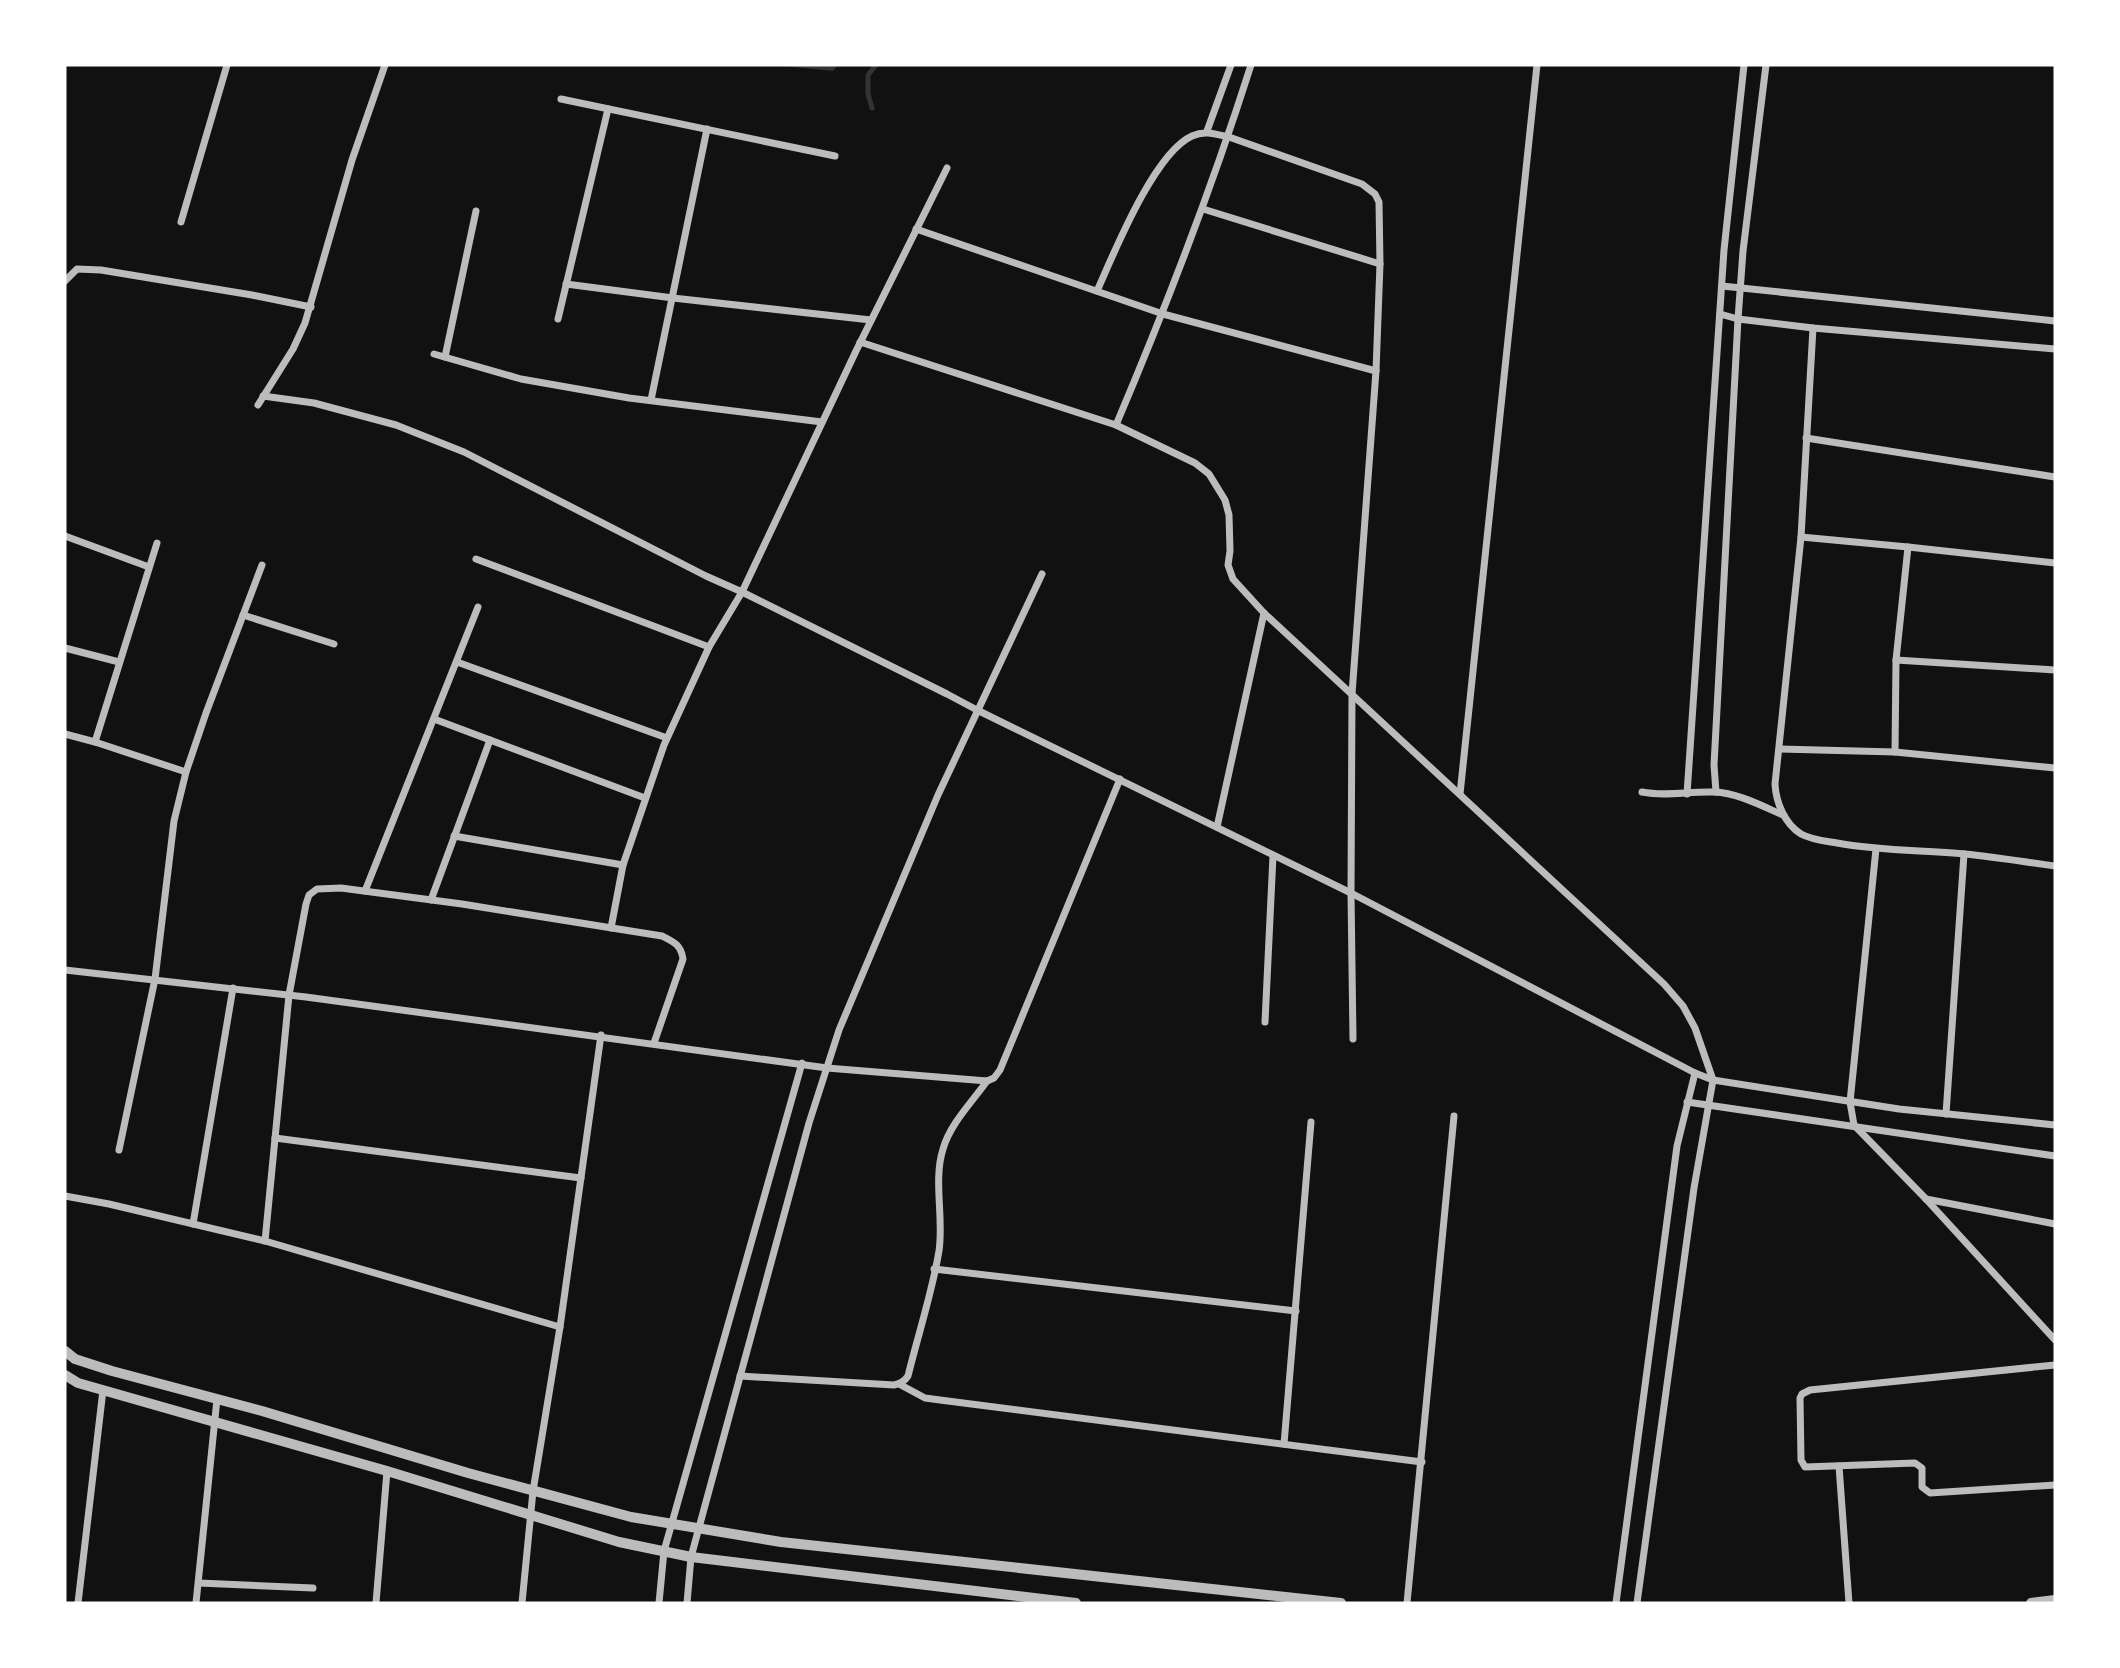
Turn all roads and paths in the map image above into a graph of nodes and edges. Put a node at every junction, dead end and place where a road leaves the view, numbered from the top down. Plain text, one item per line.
1 (227, 65) edge
2 (385, 65) edge
3 (1231, 65) edge
4 (1251, 65) edge
5 (1537, 65) edge
6 (1744, 65) edge
7 (1766, 65) edge
8 (561, 99) dead end
9 (608, 109) junction
10 (708, 129) junction
11 (1207, 131) junction
12 (1228, 137) junction
13 (835, 156) dead end
14 (947, 168) dead end
15 (1203, 209) junction
16 (476, 211) dead end
17 (181, 222) dead end
18 (916, 229) junction
19 (1380, 264) junction
20 (65, 281) edge
21 (566, 284) junction
22 (1722, 286) junction
23 (1741, 286) junction
24 (1097, 291) junction
25 (673, 298) junction
26 (310, 307) junction
27 (1163, 314) junction
28 (1720, 314) junction
29 (558, 319) dead end
30 (1738, 319) junction
31 (871, 320) junction
32 (2055, 321) edge
33 (1813, 328) junction
34 (860, 342) junction
35 (2055, 349) edge
36 (434, 354) dead end
37 (445, 357) junction
38 (1376, 371) junction
39 (263, 396) junction
40 (651, 400) junction
41 (258, 405) dead end
42 (822, 422) junction
43 (1116, 425) junction
44 (1806, 438) junction
45 (2055, 477) edge
46 (65, 537) edge
47 (1801, 537) junction
48 (157, 543) dead end
49 (1908, 547) junction
50 (476, 559) dead end
51 (2055, 563) edge
52 (262, 565) dead end
53 (149, 567) junction
54 (1042, 574) dead end
55 (742, 592) junction
56 (478, 607) dead end
57 (1264, 613) junction
58 (243, 615) junction
59 (334, 645) dead end
60 (709, 647) junction
61 (65, 648) edge
62 (1896, 660) junction
63 (119, 662) junction
64 (457, 662) junction
65 (2055, 670) edge
66 (1352, 694) junction
67 (977, 710) junction
68 (434, 719) junction
69 (65, 734) edge
70 (667, 738) junction
71 (490, 740) junction
72 (95, 742) junction
73 (1780, 749) junction
74 (1895, 752) junction
75 (2055, 768) edge
76 (186, 772) junction
77 (1120, 779) junction
78 (1642, 792) dead end
79 (1716, 792) junction
80 (1460, 794) junction
81 (1687, 794) junction
82 (645, 798) junction
83 (1784, 815) junction
84 (1217, 827) junction
85 (454, 836) junction
86 (1876, 849) junction
87 (1964, 854) junction
88 (1273, 856) junction
89 (623, 865) junction
90 (2055, 866) edge
91 (365, 891) junction
92 (1352, 893) junction
93 (431, 900) junction
94 (611, 928) junction
95 (65, 970) edge
96 (155, 979) junction
97 (233, 988) junction
98 (289, 995) junction
99 (1265, 1022) dead end
100 (601, 1035) junction
101 (1353, 1039) dead end
102 (654, 1043) junction
103 (802, 1063) junction
104 (827, 1068) junction
105 (1695, 1073) junction
106 (1713, 1080) junction
107 (987, 1081) junction
108 (1850, 1101) junction
109 (1687, 1102) junction
110 (1708, 1105) junction
111 (1945, 1114) junction
112 (1454, 1116) dead end
113 (1311, 1122) dead end
114 (1854, 1125) junction
115 (2055, 1125) edge
116 (275, 1138) junction
117 (119, 1150) dead end
118 (2055, 1155) edge
119 (581, 1178) junction
120 (65, 1196) edge
121 (1925, 1198) junction
122 (193, 1224) junction
123 (2055, 1224) edge
124 (265, 1241) junction
125 (934, 1269) junction
126 (1296, 1311) junction
127 (560, 1327) junction
128 (2055, 1340) edge
129 (65, 1351) edge
130 (2055, 1365) edge
131 (65, 1375) edge
132 (740, 1376) junction
133 (899, 1384) junction
134 (103, 1390) junction
135 (217, 1399) junction
136 (214, 1421) junction
137 (1284, 1444) junction
138 (1422, 1462) junction
139 (1839, 1466) junction
140 (387, 1471) junction
141 (2055, 1485) edge
142 (533, 1490) junction
143 (532, 1515) junction
144 (672, 1523) junction
145 (699, 1528) junction
146 (664, 1551) junction
147 (691, 1557) junction
148 (199, 1583) junction
149 (313, 1588) dead end
150 (2055, 1600) edge
151 (78, 1603) edge
152 (196, 1603) edge
153 (376, 1603) edge
154 (522, 1603) edge
155 (659, 1603) edge
156 (687, 1603) edge
157 (1070, 1603) edge
158 (1076, 1603) edge
159 (1333, 1603) edge
160 (1407, 1603) edge
161 (1616, 1603) edge
162 (1637, 1603) edge
163 (1849, 1603) edge
164 (2031, 1603) edge

1 - 17 street
2 - 26 street
3 - 11 street
4 - 12 street
5 - 80 street
6 - 22 street
7 - 23 street
8 - 9 street
9 - 10 street
9 - 21 street
10 - 13 street
10 - 25 street
11 - 12 street
11 - 24 street
12 - 15 street
12 - 19 street
14 - 18 street
15 - 19 street
15 - 27 street
16 - 37 street
18 - 24 street
18 - 31 street
19 - 38 street
20 - 26 street
21 - 25 street
21 - 29 street
22 - 23 street
22 - 28 street
23 - 30 street
23 - 32 street
24 - 27 street
25 - 31 street
25 - 40 street
26 - 39 street
27 - 38 street
27 - 43 street
28 - 30 street
28 - 81 street
30 - 33 street
30 - 79 street
31 - 34 street
33 - 35 street
33 - 44 street
34 - 42 street
34 - 43 street
36 - 37 street
37 - 40 street
38 - 66 street
39 - 41 street
39 - 55 street
40 - 42 street
42 - 55 street
43 - 57 street
44 - 45 street
44 - 47 street
46 - 53 street
47 - 49 street
47 - 73 street
48 - 53 street
49 - 51 street
49 - 62 street
50 - 60 street
52 - 58 street
53 - 63 street
54 - 67 street
55 - 60 street
55 - 67 street
56 - 64 street
57 - 66 street
57 - 84 street
58 - 59 street
58 - 76 street
60 - 70 street
61 - 63 street
62 - 65 street
62 - 74 street
63 - 72 street
64 - 68 street
64 - 70 street
66 - 80 street
66 - 92 street
67 - 77 street
67 - 104 street
68 - 71 street
68 - 91 street
69 - 72 street
70 - 82 street
71 - 82 street
71 - 85 street
72 - 76 street
73 - 74 street
73 - 83 street
74 - 75 street
76 - 96 street
77 - 84 street
77 - 107 street
78 - 81 street
79 - 81 street
79 - 83 street
80 - 106 street
82 - 89 street
83 - 86 street
84 - 88 street
85 - 89 street
85 - 93 street
86 - 87 street
86 - 108 street
87 - 90 street
87 - 111 street
88 - 92 street
88 - 99 street
89 - 94 street
91 - 93 street
91 - 98 street
92 - 101 street
92 - 105 street
93 - 94 street
94 - 102 street
95 - 96 street
96 - 97 street
96 - 117 street
97 - 98 street
97 - 122 street
98 - 100 street
98 - 116 street
100 - 102 street
100 - 119 street
102 - 103 street
103 - 104 street
103 - 144 street
104 - 107 street
104 - 132 street
105 - 106 street
105 - 109 street
106 - 108 street
106 - 110 street
107 - 125 street
108 - 111 street
108 - 114 street
109 - 110 street
109 - 161 street
110 - 114 street
110 - 162 street
111 - 115 street
112 - 138 street
113 - 126 street
114 - 118 street
114 - 121 street
116 - 119 street
116 - 124 street
119 - 127 street
120 - 122 street
121 - 123 street
121 - 128 street
122 - 124 street
124 - 127 street
125 - 126 street
125 - 133 street
126 - 137 street
127 - 142 street
129 - 135 street
130 - 139 street
131 - 134 street
132 - 133 street
132 - 145 street
133 - 137 street
134 - 136 street
134 - 151 street
135 - 136 street
135 - 142 street
136 - 140 street
136 - 148 street
137 - 138 street
138 - 160 street
139 - 141 street
139 - 163 street
140 - 143 street
140 - 153 street
142 - 143 street
142 - 144 street
143 - 146 street
143 - 154 street
144 - 145 street
144 - 146 street
145 - 147 street
145 - 159 street
146 - 147 street
146 - 155 street
147 - 156 street
147 - 157 street
148 - 149 street
148 - 152 street
150 - 164 street
157 - 158 street

